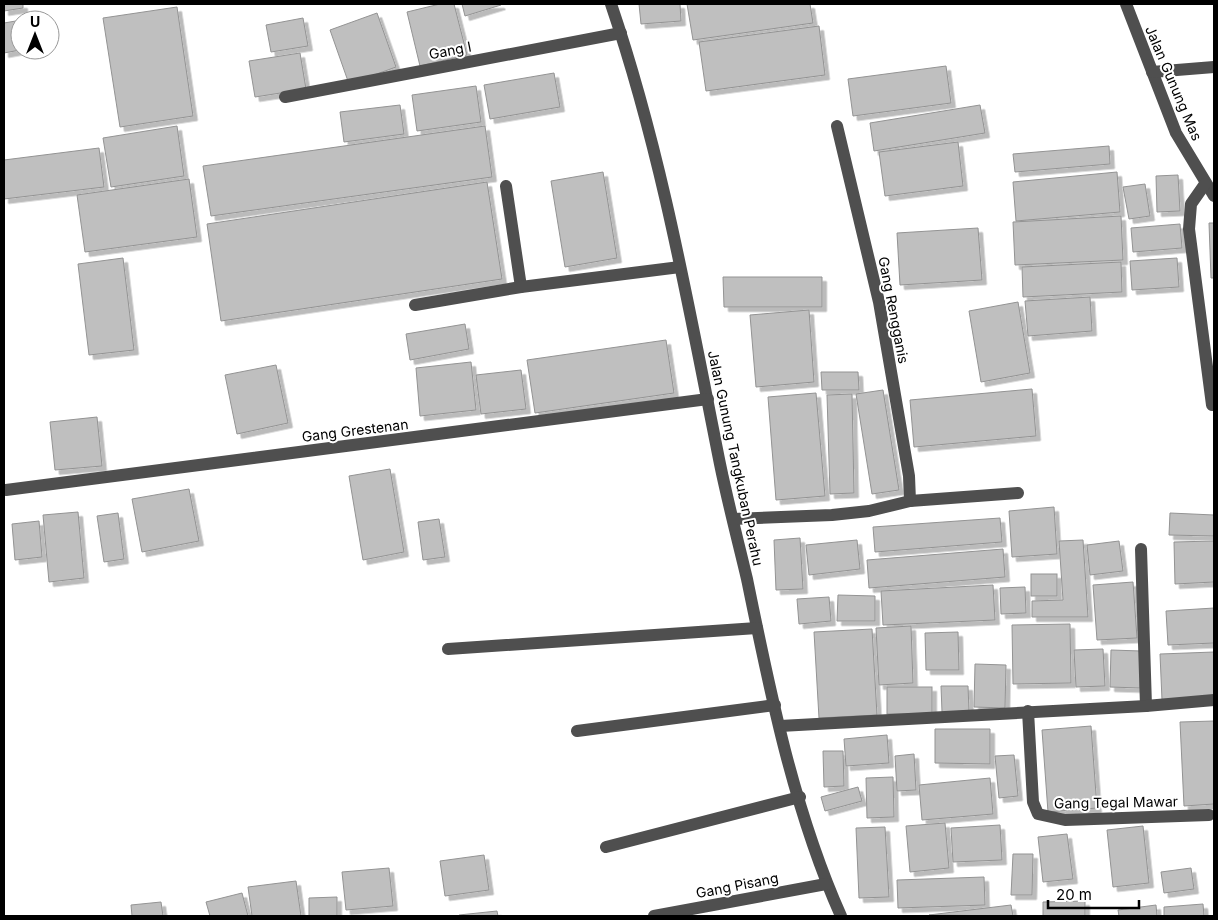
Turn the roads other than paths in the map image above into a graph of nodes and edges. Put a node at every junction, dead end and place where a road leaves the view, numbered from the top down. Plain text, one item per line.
1 (611, 4) edge
2 (1126, 4) edge
3 (620, 33) junction
4 (1214, 67) edge
5 (1152, 72) junction
6 (285, 97) dead end
7 (838, 126) dead end
8 (1205, 184) junction
9 (506, 186) dead end
10 (1214, 196) edge
11 (680, 267) junction
12 (521, 287) junction
13 (415, 305) dead end
14 (708, 398) junction
15 (1212, 405) dead end
16 (6, 490) dead end
17 (1018, 493) dead end
18 (910, 501) junction
19 (733, 519) junction
20 (1141, 549) dead end
21 (757, 628) junction
22 (448, 649) dead end
23 (1214, 700) edge
24 (775, 705) junction
25 (1146, 706) junction
26 (1028, 711) junction
27 (780, 726) junction
28 (577, 731) dead end
29 (800, 797) junction
30 (1209, 815) dead end
31 (606, 847) dead end
32 (826, 884) junction
33 (654, 916) edge
34 (841, 916) edge

1 - 3 street, Jalan Gunung Tangkuban Perahu
2 - 5 street, Jalan Gunung Mas
3 - 6 street, Gang I
3 - 11 street, Jalan Gunung Tangkuban Perahu
4 - 5 street
5 - 8 street, Jalan Gunung Mas
7 - 18 street, Gang Rengganis
8 - 10 street, Jalan Gunung Mas
8 - 15 street
9 - 12 street
11 - 12 street
11 - 14 street, Jalan Gunung Tangkuban Perahu
12 - 13 street
14 - 16 street, Gang Grestenan
14 - 19 street, Jalan Gunung Tangkuban Perahu
17 - 18 street
18 - 19 street
19 - 21 street, Jalan Gunung Tangkuban Perahu
20 - 25 street
21 - 22 street
21 - 24 street, Jalan Gunung Tangkuban Perahu
23 - 25 street
24 - 27 street, Jalan Gunung Tangkuban Perahu
24 - 28 street
25 - 26 street
26 - 27 street
26 - 30 street, Gang Tegal Mawar
27 - 29 street, Jalan Gunung Tangkuban Perahu
29 - 31 street
29 - 32 street, Jalan Gunung Tangkuban Perahu
32 - 33 street, Gang Pisang
32 - 34 street, Jalan Gunung Tangkuban Perahu

